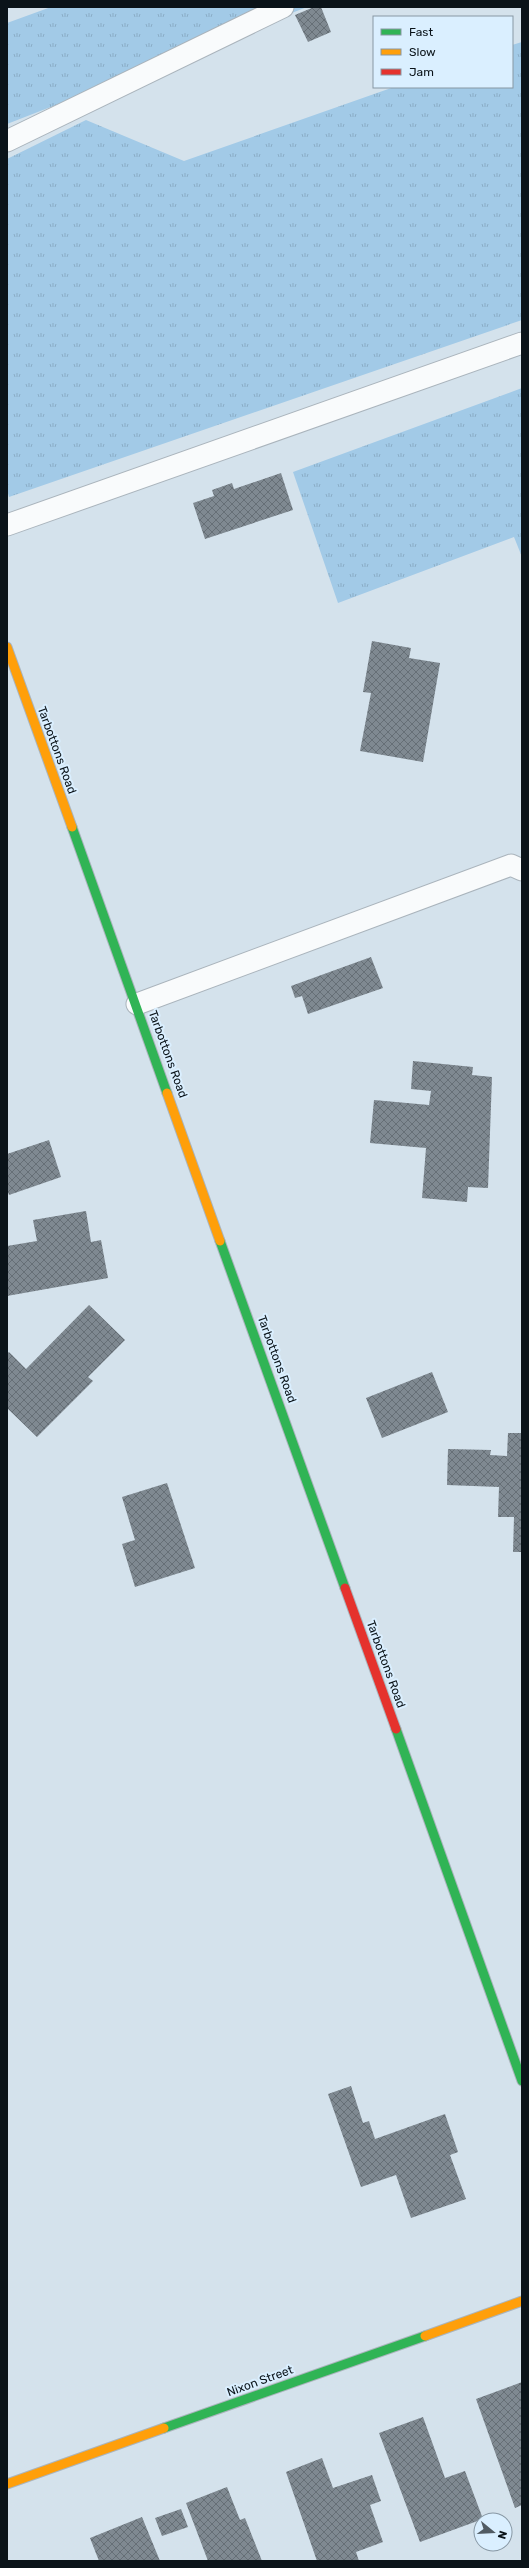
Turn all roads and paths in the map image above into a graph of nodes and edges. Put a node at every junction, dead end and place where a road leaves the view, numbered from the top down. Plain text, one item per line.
1 (283, 7) edge
2 (7, 141) edge
3 (522, 343) edge
4 (7, 525) edge
5 (7, 647) edge
6 (522, 870) edge
7 (137, 1004) junction
8 (522, 2080) edge
9 (522, 2301) edge
10 (7, 2484) edge

1 - 2 lane
3 - 4 lane
5 - 7 street, Tarbottons Road
6 - 7 lane
7 - 8 street, Tarbottons Road
9 - 10 street, Nixon Street

